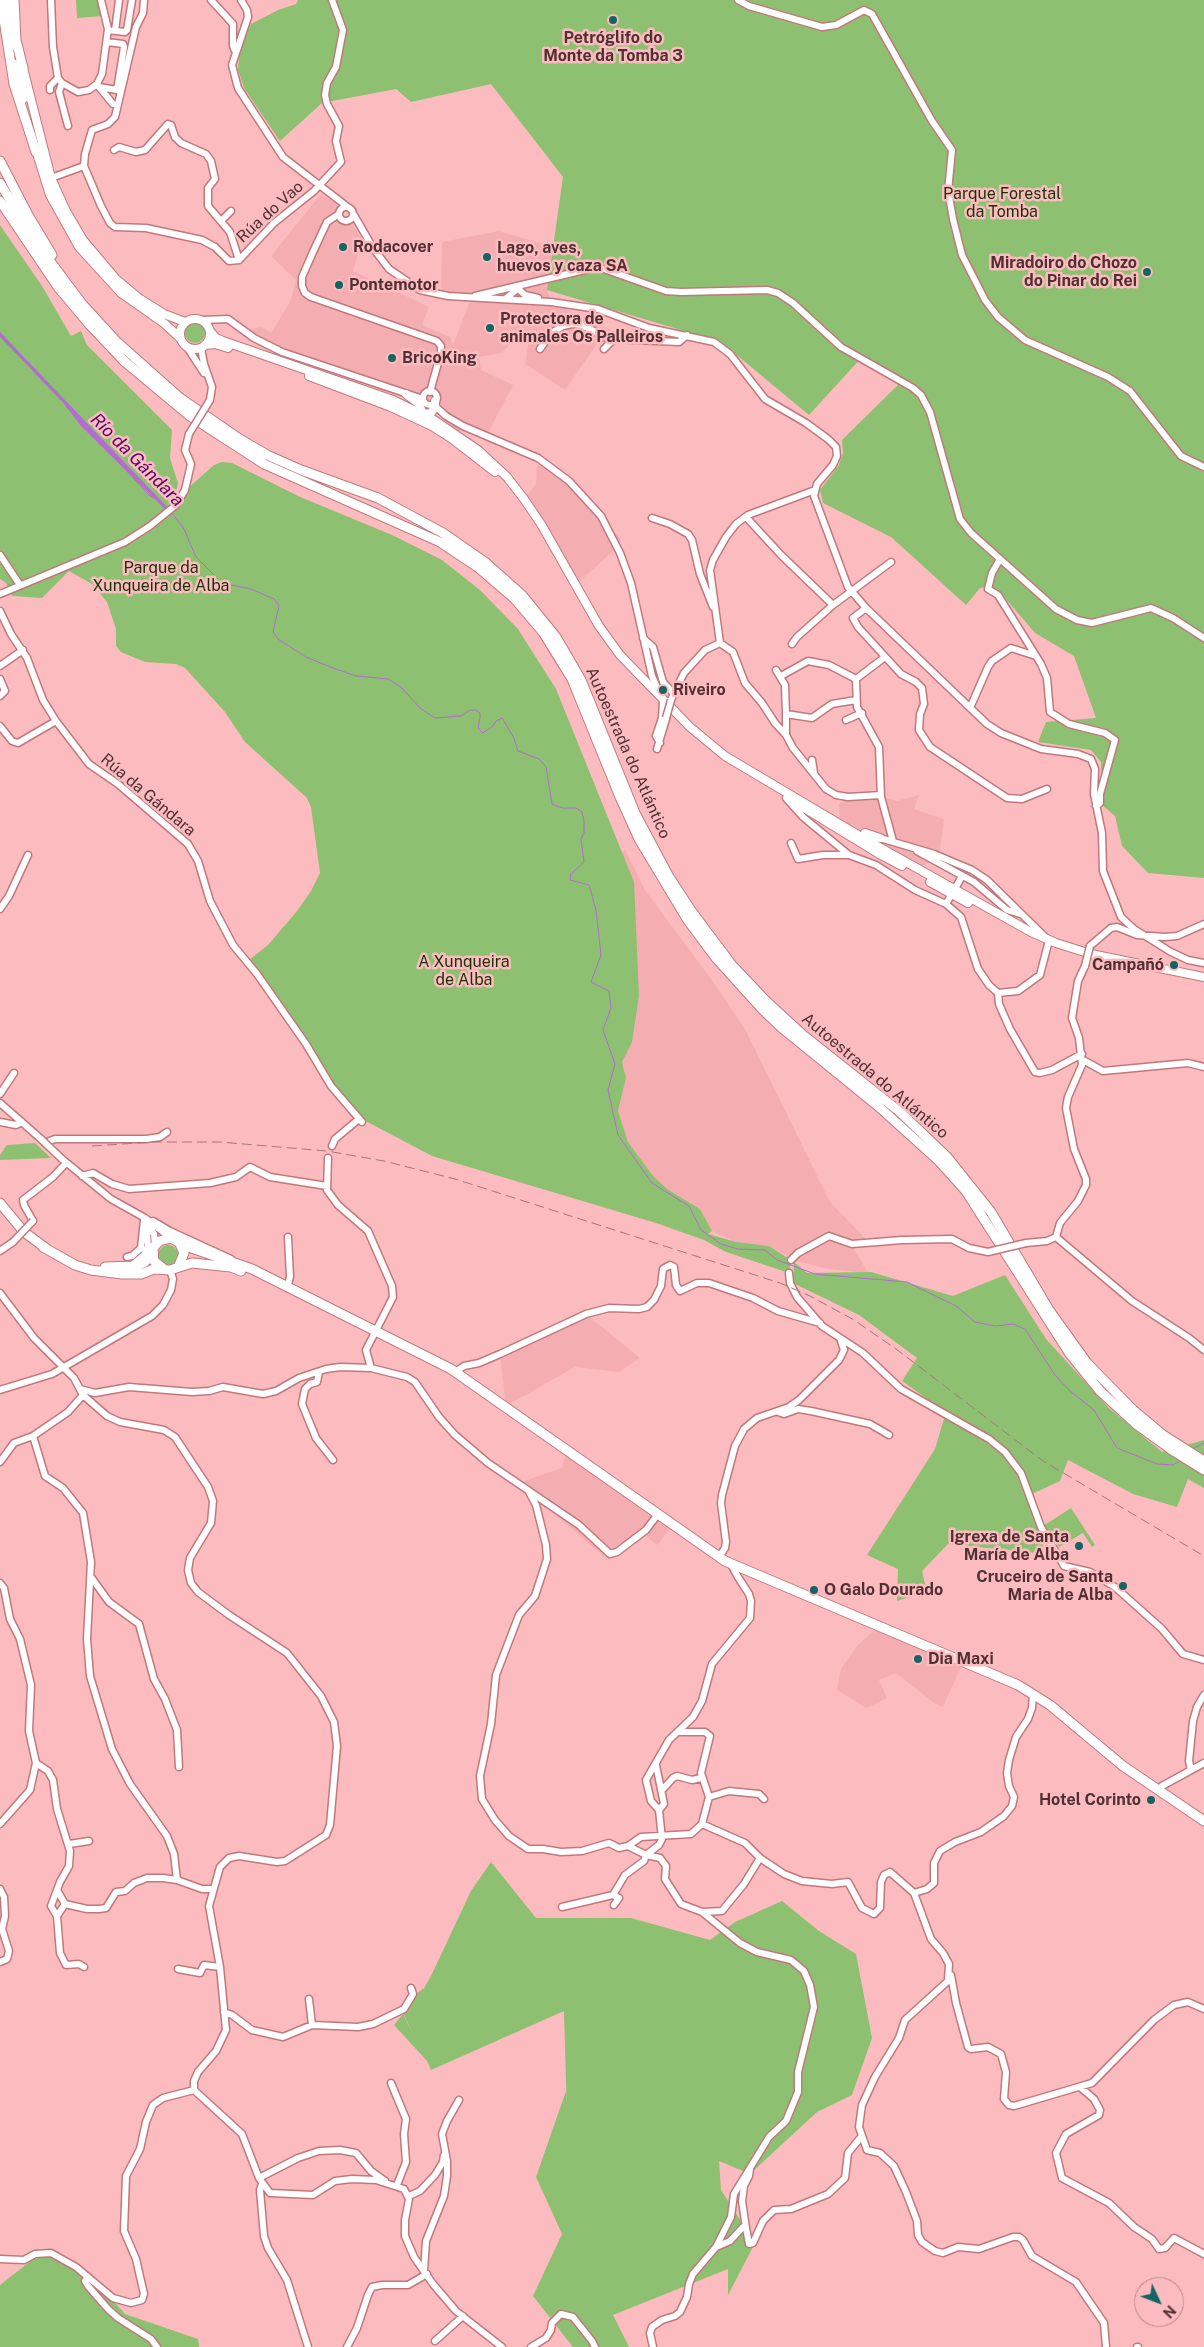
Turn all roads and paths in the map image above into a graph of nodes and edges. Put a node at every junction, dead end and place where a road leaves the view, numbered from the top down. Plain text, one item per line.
1 (1, 0) edge
2 (9, 0) edge
3 (15, 0) edge
4 (51, 0) edge
5 (101, 0) edge
6 (119, 0) edge
7 (132, 0) edge
8 (144, 0) edge
9 (211, 0) edge
10 (241, 0) edge
11 (332, 0) edge
12 (738, 0) edge
13 (111, 30) junction
14 (107, 42) junction
15 (235, 51) junction
16 (22, 68) joint
17 (60, 80) junction
18 (98, 86) junction
19 (50, 90) dead end
20 (113, 104) dead end
21 (68, 126) dead end
22 (114, 150) dead end
23 (36, 152) junction
24 (0, 162) edge
25 (84, 166) junction
26 (51, 178) junction
27 (0, 183) edge
28 (319, 185) junction
29 (0, 201) edge
30 (0, 209) edge
31 (231, 210) dead end
32 (343, 212) junction
33 (352, 218) junction
34 (221, 221) junction
35 (239, 260) junction
36 (524, 284) junction
37 (58, 287) junction
38 (507, 288) junction
39 (517, 288) junction
40 (471, 298) junction
41 (505, 299) junction
42 (551, 302) junction
43 (82, 304) junction
44 (226, 318) junction
45 (202, 320) junction
46 (185, 322) junction
47 (210, 330) junction
48 (687, 335) junction
49 (180, 338) junction
50 (614, 339) junction
51 (187, 347) junction
52 (203, 347) junction
53 (540, 348) dead end
54 (604, 349) dead end
55 (271, 363) junction
56 (212, 387) junction
57 (430, 392) junction
58 (406, 394) junction
59 (423, 399) junction
60 (435, 405) junction
61 (423, 414) junction
62 (463, 426) junction
63 (455, 434) junction
64 (468, 451) junction
65 (1204, 467) edge
66 (814, 490) junction
67 (746, 517) junction
68 (652, 518) dead end
69 (0, 555) edge
70 (1000, 558) junction
71 (891, 562) dead end
72 (20, 585) junction
73 (852, 592) junction
74 (0, 594) edge
75 (834, 605) junction
76 (866, 608) junction
77 (0, 611) edge
78 (716, 613) junction
79 (643, 637) junction
80 (1204, 638) edge
81 (720, 643) junction
82 (792, 644) dead end
83 (23, 650) junction
84 (1036, 656) junction
85 (884, 657) junction
86 (0, 666) edge
87 (776, 670) dead end
88 (781, 676) junction
89 (0, 679) edge
90 (856, 679) junction
91 (0, 696) edge
92 (856, 700) junction
93 (668, 701) junction
94 (970, 708) junction
95 (862, 713) junction
96 (786, 714) junction
97 (846, 720) dead end
98 (56, 721) junction
99 (0, 726) edge
100 (786, 735) junction
101 (812, 760) dead end
102 (814, 774) junction
103 (1047, 789) dead end
104 (881, 795) junction
105 (786, 798) junction
106 (1096, 806) junction
107 (826, 822) junction
108 (864, 836) junction
109 (878, 841) junction
110 (893, 841) junction
111 (791, 843) dead end
112 (907, 845) junction
113 (28, 855) dead end
114 (849, 855) junction
115 (902, 866) junction
116 (962, 876) junction
117 (956, 887) dead end
118 (950, 897) dead end
119 (946, 904) junction
120 (0, 909) edge
121 (1021, 914) junction
122 (1204, 924) edge
123 (1143, 935) junction
124 (1048, 942) junction
125 (1204, 963) edge
126 (1204, 977) edge
127 (1204, 983) edge
128 (998, 993) junction
129 (1082, 1057) junction
130 (1204, 1067) edge
131 (14, 1073) dead end
132 (0, 1094) edge
133 (0, 1103) edge
134 (0, 1122) edge
135 (22, 1122) junction
136 (167, 1132) dead end
137 (43, 1141) junction
138 (332, 1146) dead end
139 (328, 1158) dead end
140 (64, 1161) junction
141 (82, 1176) junction
142 (327, 1186) junction
143 (0, 1204) edge
144 (144, 1219) junction
145 (288, 1237) dead end
146 (1056, 1237) junction
147 (175, 1240) junction
148 (43, 1247) junction
149 (154, 1249) junction
150 (0, 1251) edge
151 (127, 1257) dead end
152 (791, 1260) dead end
153 (233, 1262) junction
154 (179, 1266) junction
155 (127, 1268) junction
156 (167, 1270) junction
157 (788, 1273) dead end
158 (278, 1284) junction
159 (287, 1288) junction
160 (0, 1293) edge
161 (820, 1323) junction
162 (377, 1332) junction
163 (840, 1340) junction
164 (1204, 1350) edge
165 (64, 1368) junction
166 (371, 1368) junction
167 (319, 1372) junction
168 (455, 1372) junction
169 (0, 1390) edge
170 (82, 1392) junction
171 (777, 1412) junction
172 (33, 1436) junction
173 (888, 1436) dead end
174 (333, 1460) dead end
175 (1204, 1461) edge
176 (0, 1462) edge
177 (1204, 1470) edge
178 (528, 1490) junction
179 (658, 1514) junction
180 (719, 1557) junction
181 (731, 1564) junction
182 (91, 1577) junction
183 (0, 1583) edge
184 (1204, 1660) edge
185 (1034, 1694) junction
186 (1204, 1695) edge
187 (679, 1732) junction
188 (36, 1763) junction
189 (1204, 1763) edge
190 (656, 1765) junction
191 (179, 1768) dead end
192 (1191, 1770) junction
193 (702, 1778) junction
194 (1160, 1788) junction
195 (662, 1790) junction
196 (709, 1797) junction
197 (764, 1799) dead end
198 (659, 1810) junction
199 (1203, 1822) edge
200 (0, 1824) edge
201 (702, 1824) junction
202 (662, 1835) junction
203 (89, 1841) dead end
204 (69, 1844) junction
205 (628, 1846) junction
206 (646, 1855) junction
207 (760, 1858) junction
208 (178, 1880) junction
209 (0, 1889) edge
210 (202, 1889) junction
211 (212, 1889) junction
212 (57, 1890) junction
213 (914, 1892) junction
214 (613, 1895) junction
215 (210, 1900) junction
216 (65, 1904) junction
217 (614, 1905) dead end
218 (562, 1907) dead end
219 (702, 1912) junction
220 (57, 1916) junction
221 (0, 1962) edge
222 (949, 1964) junction
223 (84, 1967) dead end
224 (220, 1967) junction
225 (178, 1969) dead end
226 (411, 1988) dead end
227 (309, 2000) dead end
228 (1204, 2009) edge
229 (224, 2012) junction
230 (312, 2025) junction
231 (391, 2083) dead end
232 (1080, 2087) junction
233 (194, 2090) junction
234 (458, 2100) dead end
235 (861, 2136) junction
236 (445, 2148) junction
237 (750, 2166) junction
238 (260, 2181) junction
239 (387, 2183) junction
240 (397, 2185) junction
241 (408, 2196) junction
242 (746, 2228) junction
243 (716, 2247) junction
244 (1204, 2254) edge
245 (0, 2259) edge
246 (426, 2272) junction
247 (87, 2277) junction
248 (463, 2316) junction
249 (435, 2341) dead end
250 (158, 2347) edge
251 (308, 2347) edge
252 (347, 2347) edge
253 (502, 2347) edge
254 (531, 2347) edge
255 (595, 2347) edge
256 (653, 2347) edge
257 (1106, 2347) edge

1 - 23 highway
2 - 23 main road
3 - 16 highway
4 - 17 street
5 - 13 street
6 - 13 street
7 - 13 street
8 - 25 street
9 - 15 street
10 - 15 street
11 - 28 street, Rúa do Vao
12 - 65 street
13 - 14 street
14 - 18 street
14 - 18 street
15 - 28 street
16 - 26 main road
17 - 18 street
17 - 19 street
17 - 21 street
18 - 20 street
22 - 34 street
23 - 49 main road
24 - 43 highway
25 - 26 street
25 - 35 street
26 - 46 main road
27 - 43 highway, Autoestrada do Atlántico
28 - 32 street
28 - 35 street, Rúa do Vao
29 - 37 highway, Autoestrada do Atlántico
30 - 37 highway
31 - 34 street
32 - 33 street
32 - 33 street
32 - 57 street
33 - 40 street
34 - 35 street
36 - 38 street
36 - 39 street
36 - 70 street
37 - 177 highway, Autoestrada do Atlántico
38 - 40 street
38 - 41 street
39 - 41 street
39 - 42 street
40 - 41 street
41 - 42 street
42 - 48 street
43 - 175 highway, Autoestrada do Atlántico
44 - 45 street
44 - 47 street
44 - 58 street
45 - 46 main road
45 - 47 main road
46 - 49 main road
47 - 52 main road
47 - 61 main road
48 - 50 street
48 - 66 street
49 - 51 main road
50 - 53 street
50 - 54 street
51 - 52 main road
51 - 56 street
52 - 55 main road
52 - 56 street
55 - 61 main road
55 - 64 main road
56 - 72 street, bridge
57 - 59 street
57 - 60 street
58 - 59 street
58 - 61 main road
59 - 60 street
60 - 61 main road
60 - 62 street
60 - 63 main road
61 - 63 main road
62 - 63 street
62 - 79 street
63 - 64 main road
63 - 93 main road
64 - 93 main road
66 - 67 street
66 - 73 street
67 - 75 street
67 - 78 street
68 - 78 street
69 - 72 street
70 - 80 street
70 - 84 street
71 - 73 street
72 - 74 street
73 - 75 street
73 - 76 street
75 - 82 street
76 - 85 street
76 - 94 street
77 - 83 street, Rúa da Gándara
78 - 81 street
79 - 93 street
79 - 93 street
81 - 93 street
81 - 100 street
83 - 86 street
83 - 98 street, Rúa da Gándara
84 - 94 street
84 - 106 street
85 - 90 street
85 - 103 street
87 - 88 street
88 - 90 street
88 - 96 street
89 - 91 street
90 - 92 street
92 - 95 street
92 - 96 street
93 - 93 street, bridge
93 - 105 main road
93 - 108 main road
94 - 106 street
95 - 97 street
95 - 104 street
96 - 100 street
98 - 99 street
98 - 138 street, Rúa da Gándara
100 - 102 street
101 - 102 street
102 - 104 street
104 - 110 street
105 - 107 main road
105 - 114 street
106 - 123 street
107 - 108 main road
107 - 115 main road
108 - 109 main road
108 - 115 main road
109 - 110 street
109 - 124 main road
110 - 112 street
111 - 114 street
112 - 116 street
112 - 121 street
113 - 120 street
114 - 119 street
115 - 124 main road
116 - 117 street
116 - 121 street
118 - 119 street
119 - 128 street
121 - 124 street
122 - 123 street
123 - 125 street
123 - 129 street, bridge
124 - 126 main road
124 - 127 main road
124 - 128 street
128 - 129 street
129 - 130 street
129 - 146 street
131 - 132 street
133 - 135 street
134 - 135 street
135 - 137 street
136 - 137 street
137 - 140 street, bridge
139 - 142 street
140 - 141 street
140 - 150 street, bridge
141 - 142 street
141 - 144 street
142 - 162 street
143 - 148 highway
144 - 147 street
144 - 149 street
144 - 151 street
144 - 153 street
144 - 155 street
145 - 159 street
146 - 152 street, bridge
146 - 164 street
147 - 149 highway
147 - 153 highway
147 - 154 highway
148 - 155 highway
148 - 156 highway
149 - 155 highway
149 - 156 highway
153 - 158 highway
154 - 156 highway
154 - 158 highway
156 - 165 street
157 - 161 street
158 - 159 highway
159 - 162 highway
160 - 165 street
161 - 163 street
161 - 168 street
162 - 166 street
162 - 168 highway
163 - 171 street
163 - 184 street
165 - 169 street
165 - 170 street
166 - 167 street
166 - 178 street
167 - 170 street
167 - 174 street
168 - 179 highway
170 - 172 street
170 - 211 street
171 - 173 street
171 - 180 street
172 - 176 street
172 - 182 street
178 - 179 street
178 - 205 street
179 - 180 highway
180 - 181 highway
181 - 185 highway
181 - 187 street
182 - 191 street
182 - 208 street
183 - 188 street
185 - 194 highway
185 - 213 street
186 - 192 street
187 - 190 street
187 - 193 street
188 - 200 street
188 - 204 street
189 - 192 street
190 - 195 street
190 - 198 street
192 - 194 street
193 - 195 street
193 - 196 street
194 - 199 highway
195 - 198 street
196 - 197 street
196 - 201 street
198 - 202 street
201 - 202 street
201 - 207 street
202 - 205 street
202 - 206 street
203 - 204 street
204 - 212 street
205 - 206 street
206 - 214 street
206 - 219 street
207 - 213 street
207 - 219 street
208 - 210 street
208 - 216 street
209 - 221 street
210 - 211 street
210 - 215 street
211 - 215 street
212 - 216 street
212 - 220 street
213 - 222 street
214 - 217 street
214 - 218 street
215 - 224 street
216 - 220 street
219 - 237 street
220 - 223 street
222 - 232 street
222 - 235 street
224 - 225 street
224 - 229 street
226 - 230 street
227 - 230 street
228 - 232 street
229 - 230 street
229 - 233 street
231 - 240 street
232 - 244 street
233 - 238 street
233 - 247 street
234 - 236 street
235 - 242 street
235 - 257 street
236 - 241 street
236 - 246 street
237 - 242 street
237 - 243 street
238 - 239 street
238 - 239 street
238 - 251 street
239 - 240 street
240 - 241 street
241 - 246 street
242 - 243 street
243 - 256 street
245 - 247 street
246 - 248 street
246 - 252 street
247 - 250 street
248 - 249 street
248 - 253 street
254 - 255 street

